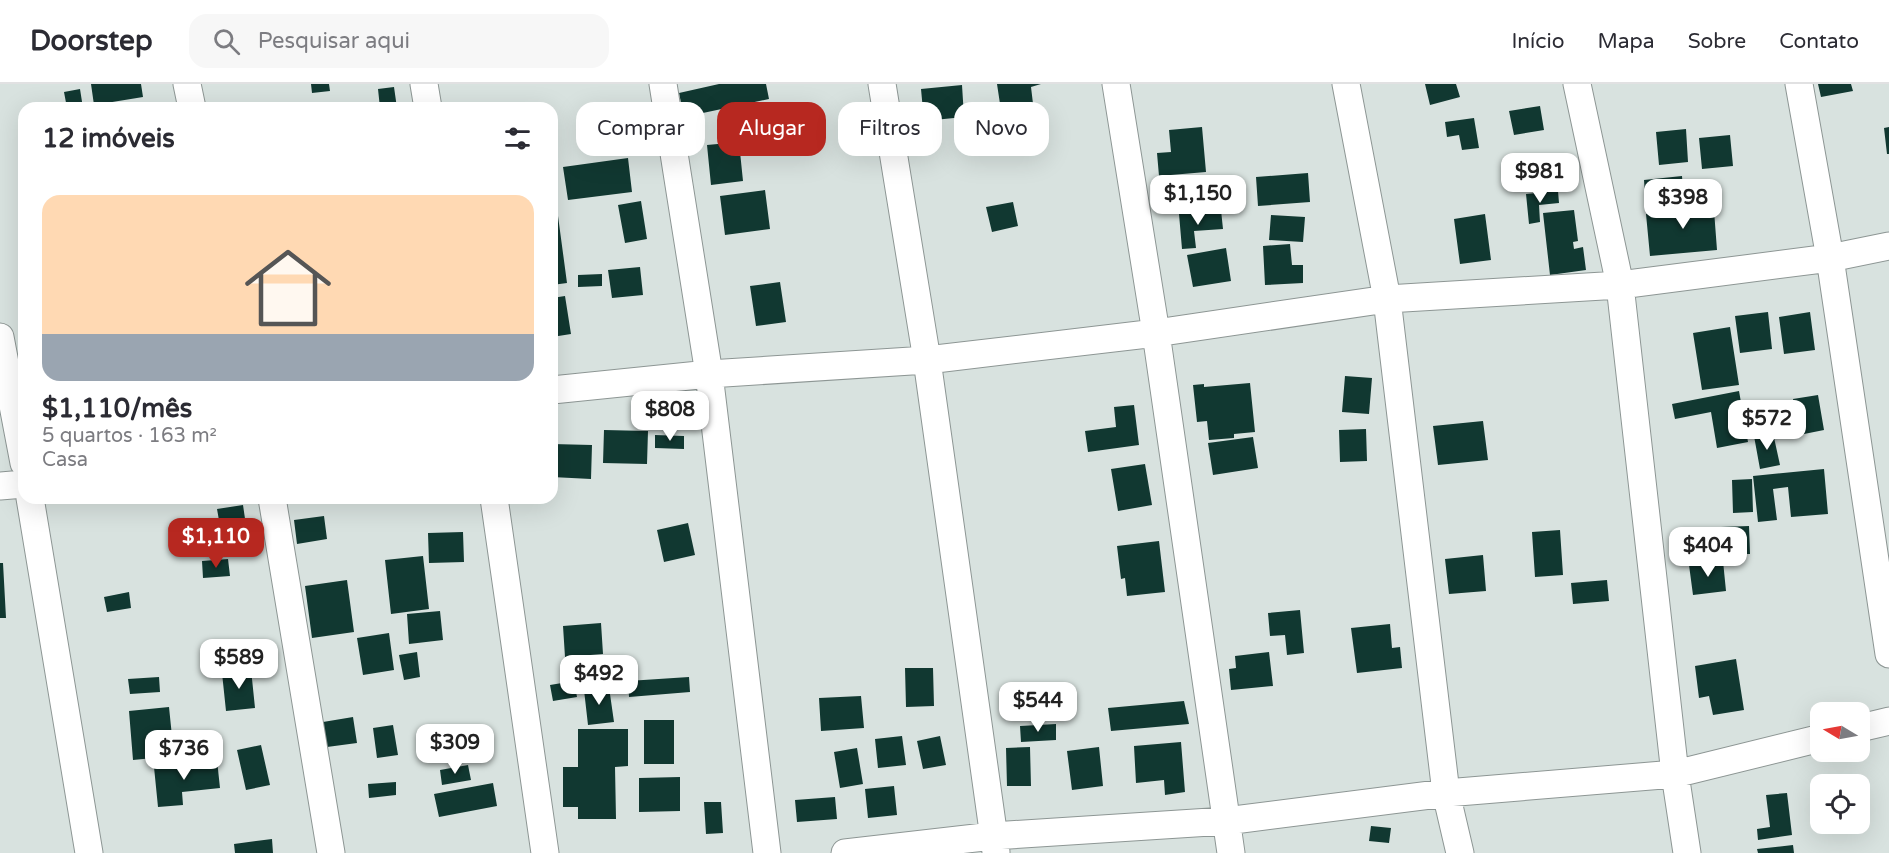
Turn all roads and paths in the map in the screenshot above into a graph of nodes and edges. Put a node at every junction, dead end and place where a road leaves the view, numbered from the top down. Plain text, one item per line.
1 (187, 84) edge
2 (424, 84) edge
3 (663, 84) edge
4 (882, 84) edge
5 (1116, 84) edge
6 (1346, 84) edge
7 (1577, 84) edge
8 (1799, 84) edge
9 (191, 102) edge
10 (427, 102) edge
11 (1889, 246) edge
12 (1830, 258) junction
13 (1620, 285) junction
14 (1387, 299) junction
15 (1156, 333) junction
16 (0, 337) edge
17 (927, 360) junction
18 (709, 374) junction
19 (558, 389) edge
20 (18, 432) edge
21 (18, 484) edge
22 (0, 486) edge
23 (31, 504) edge
24 (273, 504) edge
25 (495, 504) edge
26 (1889, 654) edge
27 (1889, 721) edge
28 (1870, 726) edge
29 (1810, 741) edge
30 (1675, 774) junction
31 (1446, 793) junction
32 (1226, 821) junction
33 (995, 844) edge
34 (89, 853) edge
35 (331, 853) edge
36 (545, 853) edge
37 (767, 853) edge
38 (845, 853) edge
39 (1231, 853) edge
40 (1461, 853) edge
41 (1688, 853) edge

1 - 9 street
2 - 10 street
3 - 18 street
4 - 17 street
5 - 15 street
6 - 14 street
7 - 13 street
8 - 12 street
11 - 12 street
12 - 13 street
12 - 26 street
13 - 14 street
13 - 30 street
14 - 15 street
14 - 31 street
15 - 17 street
15 - 32 street
16 - 20 street
17 - 18 street
17 - 33 street
18 - 19 street
18 - 37 street
21 - 22 street
23 - 34 street
24 - 35 street
25 - 36 street
27 - 28 street
29 - 30 street
30 - 31 street
30 - 41 street
31 - 32 street
31 - 40 street
32 - 33 street
32 - 39 street
33 - 38 street

